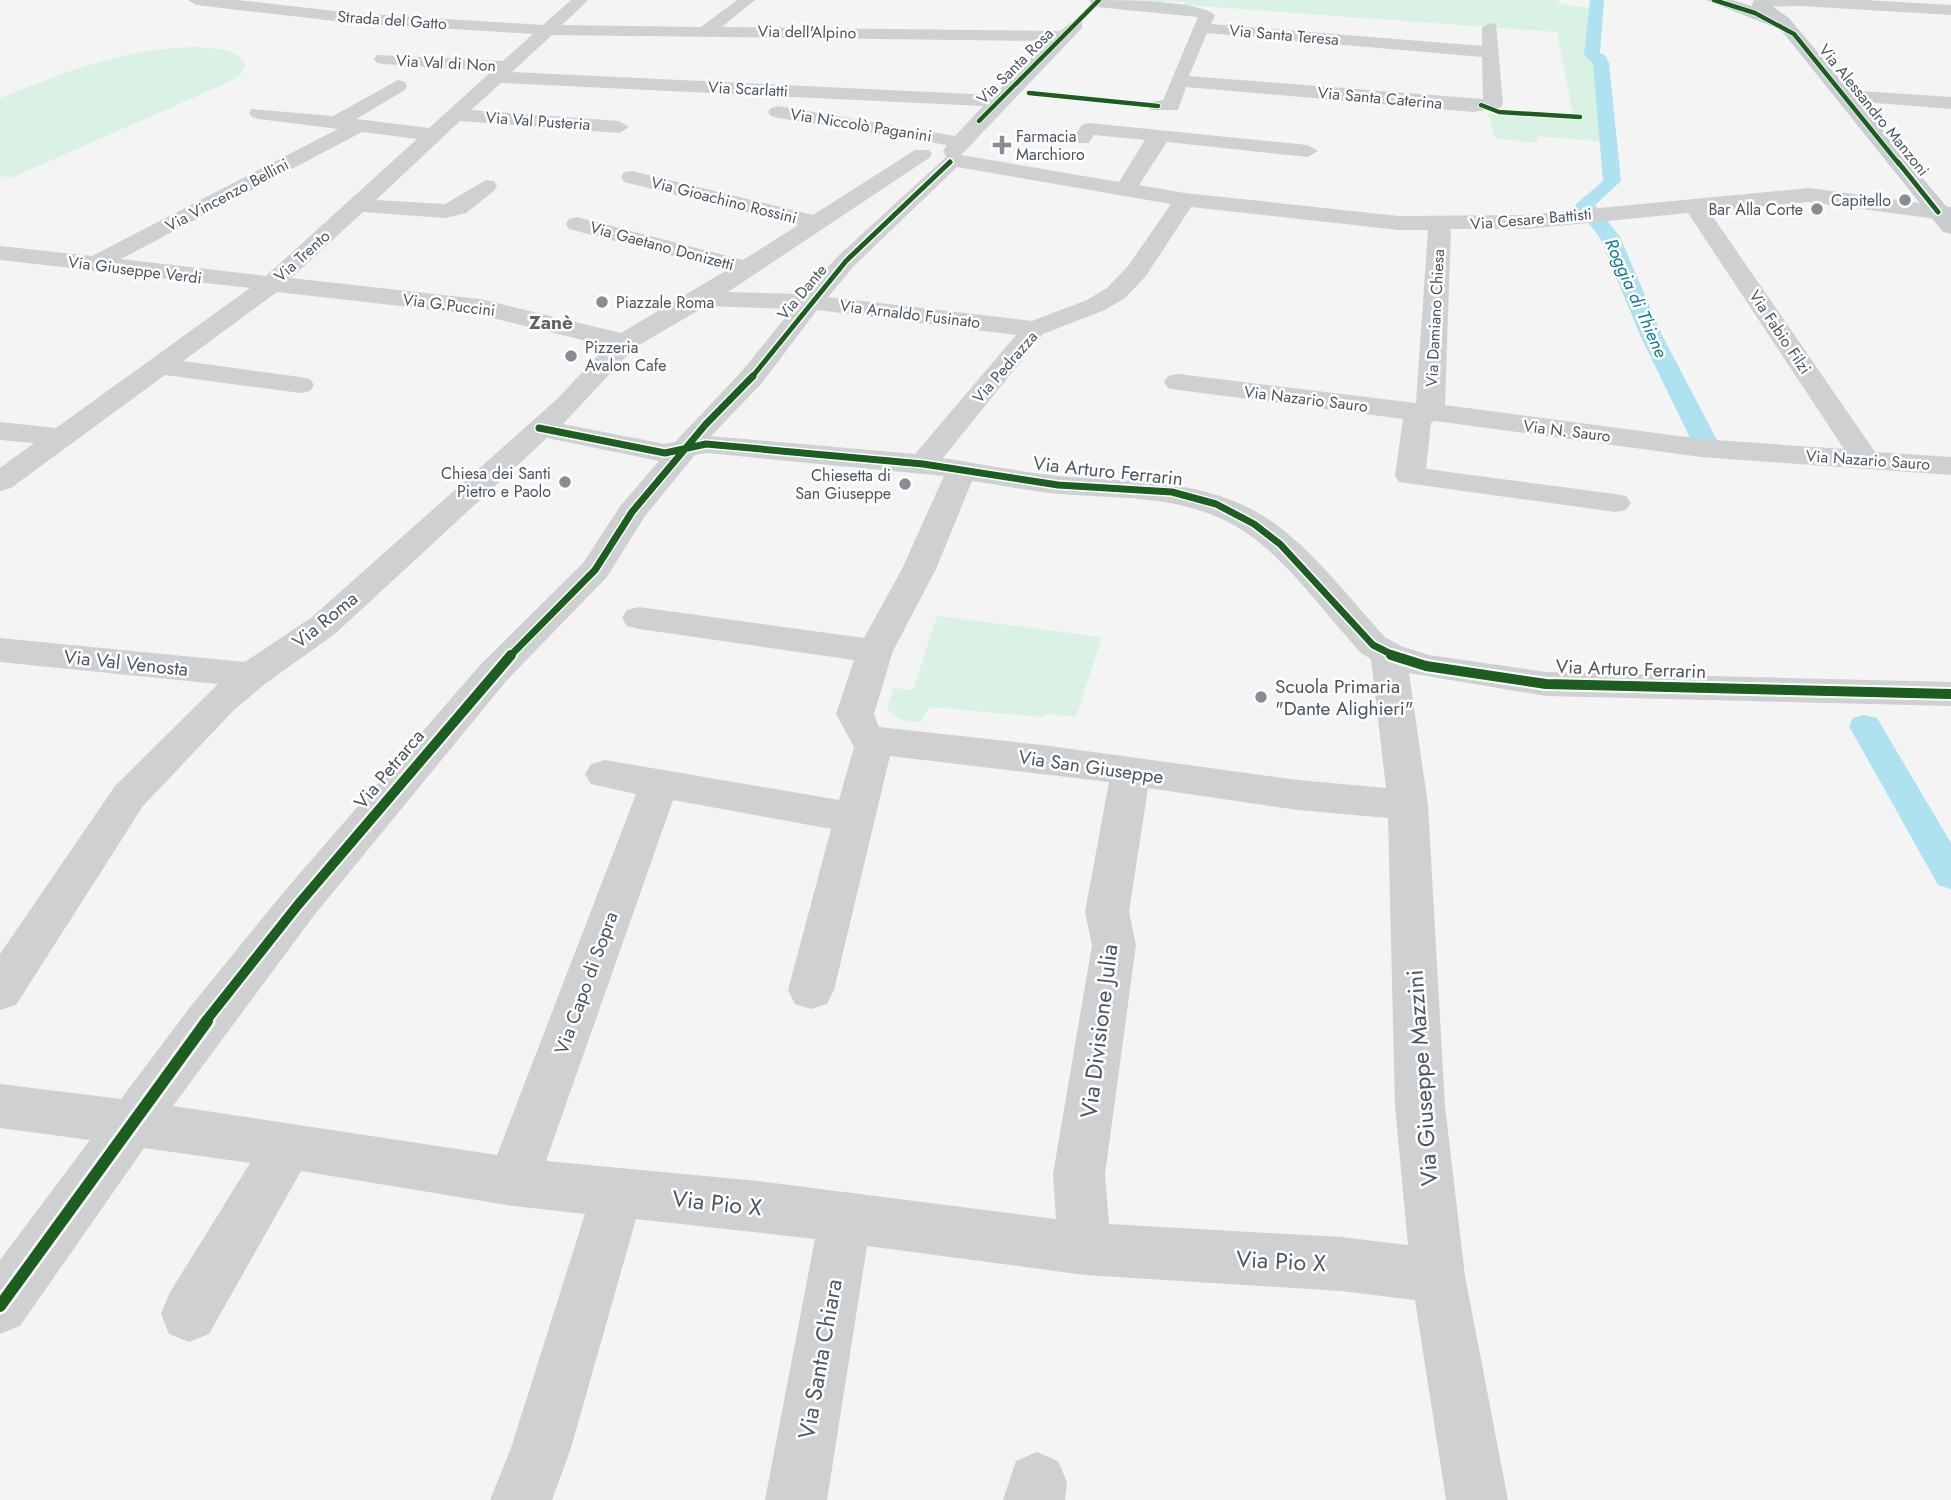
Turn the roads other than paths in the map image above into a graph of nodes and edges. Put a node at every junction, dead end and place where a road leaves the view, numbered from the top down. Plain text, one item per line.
1 (196, 0) edge
2 (276, 0) edge
3 (580, 0) edge
4 (747, 0) edge
5 (1098, 1) edge
6 (1797, 1) edge
7 (1721, 2) edge
8 (1761, 2) edge
9 (260, 7) junction
10 (1951, 10) edge
11 (707, 12) dead end
12 (728, 14) junction
13 (1203, 28) junction
14 (1490, 28) dead end
15 (1787, 28) junction
16 (548, 30) junction
17 (706, 31) junction
18 (807, 32) junction
19 (1066, 36) junction
20 (783, 51) dead end
21 (1489, 52) junction
22 (383, 59) dead end
23 (503, 72) junction
24 (992, 78) dead end
25 (1021, 78) junction
26 (1178, 81) junction
27 (398, 86) dead end
28 (1845, 96) junction
29 (998, 101) junction
30 (1951, 103) edge
31 (1158, 106) dead end
32 (776, 112) dead end
33 (259, 113) dead end
34 (458, 115) junction
35 (336, 123) junction
36 (358, 126) junction
37 (619, 127) dead end
38 (436, 135) junction
39 (1163, 136) junction
40 (1082, 139) dead end
41 (1308, 151) dead end
42 (944, 154) junction
43 (632, 177) dead end
44 (486, 186) dead end
45 (1125, 190) junction
46 (1185, 200) junction
47 (359, 205) junction
48 (1694, 205) junction
49 (1947, 218) edge
50 (817, 223) junction
51 (577, 224) dead end
52 (1440, 224) junction
53 (0, 253) edge
54 (95, 264) junction
55 (746, 268) junction
56 (269, 286) junction
57 (701, 298) junction
58 (810, 302) junction
59 (1034, 329) junction
60 (625, 342) junction
61 (159, 366) junction
62 (1178, 382) dead end
63 (300, 384) dead end
64 (1434, 411) junction
65 (540, 428) junction
66 (0, 431) edge
67 (61, 437) junction
68 (1701, 448) joint
69 (684, 449) junction
70 (1867, 460) junction
71 (923, 464) junction
72 (1951, 466) edge
73 (961, 471) junction
74 (0, 482) edge
75 (1615, 503) dead end
76 (639, 618) dead end
77 (0, 650) edge
78 (875, 650) junction
79 (1388, 654) junction
80 (252, 675) junction
81 (1951, 694) edge
82 (874, 742) junction
83 (1130, 772) junction
84 (605, 774) dead end
85 (659, 784) junction
86 (1408, 804) junction
87 (854, 818) junction
88 (811, 990) dead end
89 (0, 991) edge
90 (0, 1106) edge
91 (132, 1122) junction
92 (288, 1146) junction
93 (513, 1182) junction
94 (617, 1193) junction
95 (845, 1219) junction
96 (1085, 1249) junction
97 (1438, 1276) junction
98 (0, 1306) edge
99 (189, 1314) dead end
100 (521, 1500) edge
101 (796, 1500) edge
102 (1477, 1500) edge

1 - 9 street, Strada del Gatto
2 - 9 street
3 - 16 street, Via Trento
4 - 12 street
5 - 13 street, Via Santa Teresa
5 - 19 street, Via Santa Rosa
6 - 8 street
6 - 10 street
7 - 8 main road, Via Alessandro Manzoni
7 - 15 main road, Via Alessandro Manzoni
8 - 15 main road, Via Alessandro Manzoni
9 - 16 street, Strada del Gatto
11 - 12 street
12 - 17 street
13 - 21 street, Via Santa Teresa
13 - 26 street
14 - 21 street
15 - 28 main road, Via Alessandro Manzoni
16 - 17 street, Via dell'Alpino
16 - 23 street, Via Trento
17 - 18 street, Via dell'Alpino
18 - 19 street, Via dell'Alpino
18 - 20 street
19 - 25 street, Via Santa Rosa
21 - 26 street, Via Santa Caterina
22 - 23 street, Via Val di Non
23 - 29 street, Via Scarlatti
23 - 34 street, Via Trento
24 - 25 street
25 - 29 street, Via Santa Rosa
26 - 31 street
27 - 35 street
28 - 30 street
28 - 49 main road, Via Alessandro Manzoni
29 - 42 street, Via Santa Rosa
32 - 42 street, Via Niccolò Paganini
33 - 35 street
34 - 37 street, Via Val Pusteria
34 - 38 street, Via Trento
35 - 36 street
36 - 38 street
36 - 54 street, Via Vincenzo Bellini
38 - 47 street, Via Trento
39 - 40 street
39 - 41 street
39 - 45 street
42 - 45 street, Via Cesare Battisti
42 - 50 street
42 - 58 street, Via Dante
43 - 50 street, Via Gioachino Rossini
44 - 47 street
45 - 46 street, Via Cesare Battisti
46 - 52 street, Via Cesare Battisti
46 - 59 street, Via Pedrazza
47 - 56 street, Via Trento
48 - 49 street, Via Cesare Battisti
48 - 52 street, Via Cesare Battisti
48 - 70 street, Via Fabio Filzi
50 - 55 street
51 - 55 street, Via Gaetano Donizetti
52 - 64 street, Via Damiano Chiesa
53 - 54 street, Via Giuseppe Verdi
54 - 56 street, Via Giuseppe Verdi
55 - 57 street
56 - 60 street, Via G.Puccini
56 - 61 street, Via Trento
57 - 58 street, Via Arnaldo Fusinato
57 - 60 street, Via Roma
58 - 59 street, Via Arnaldo Fusinato
58 - 69 street, Via Dante
59 - 71 street, Via Pedrazza
60 - 65 street, Via Roma
61 - 63 street
61 - 67 street, Via Trento
62 - 64 street, Via Nazario Sauro
64 - 68 street, Via N. Sauro
64 - 75 street
65 - 69 street, Via Arturo Ferrarin
65 - 80 street, Via Roma
66 - 67 street
67 - 74 street, Via Trento
68 - 70 street, Via Nazario Sauro
69 - 71 street, Via Arturo Ferrarin
69 - 91 street, Via Petrarca
70 - 72 street, Via Nazario Sauro
71 - 73 street, Via Arturo Ferrarin
73 - 78 street
73 - 79 street, Via Arturo Ferrarin
76 - 78 street
77 - 80 street, Via Val Venosta
78 - 82 street
79 - 81 street, Via Arturo Ferrarin
79 - 86 street, Via Giuseppe Mazzini
80 - 89 street, Via Roma
82 - 83 street, Via San Giuseppe
82 - 87 street
83 - 86 street, Via San Giuseppe
83 - 96 street, Via Divisione Julia
84 - 85 street
85 - 87 street
85 - 93 street, Via Capo di Sopra
86 - 97 street, Via Giuseppe Mazzini
87 - 88 street
90 - 91 street, Via Pio X
91 - 92 street, Via Pio X
91 - 98 street, Via Petrarca
92 - 93 street, Via Pio X
92 - 99 street
93 - 94 street, Via Pio X
94 - 95 street, Via Pio X
94 - 100 street
95 - 96 street, Via Pio X
95 - 101 street, Via Santa Chiara
96 - 97 street, Via Pio X
97 - 102 street, Via Giuseppe Mazzini

